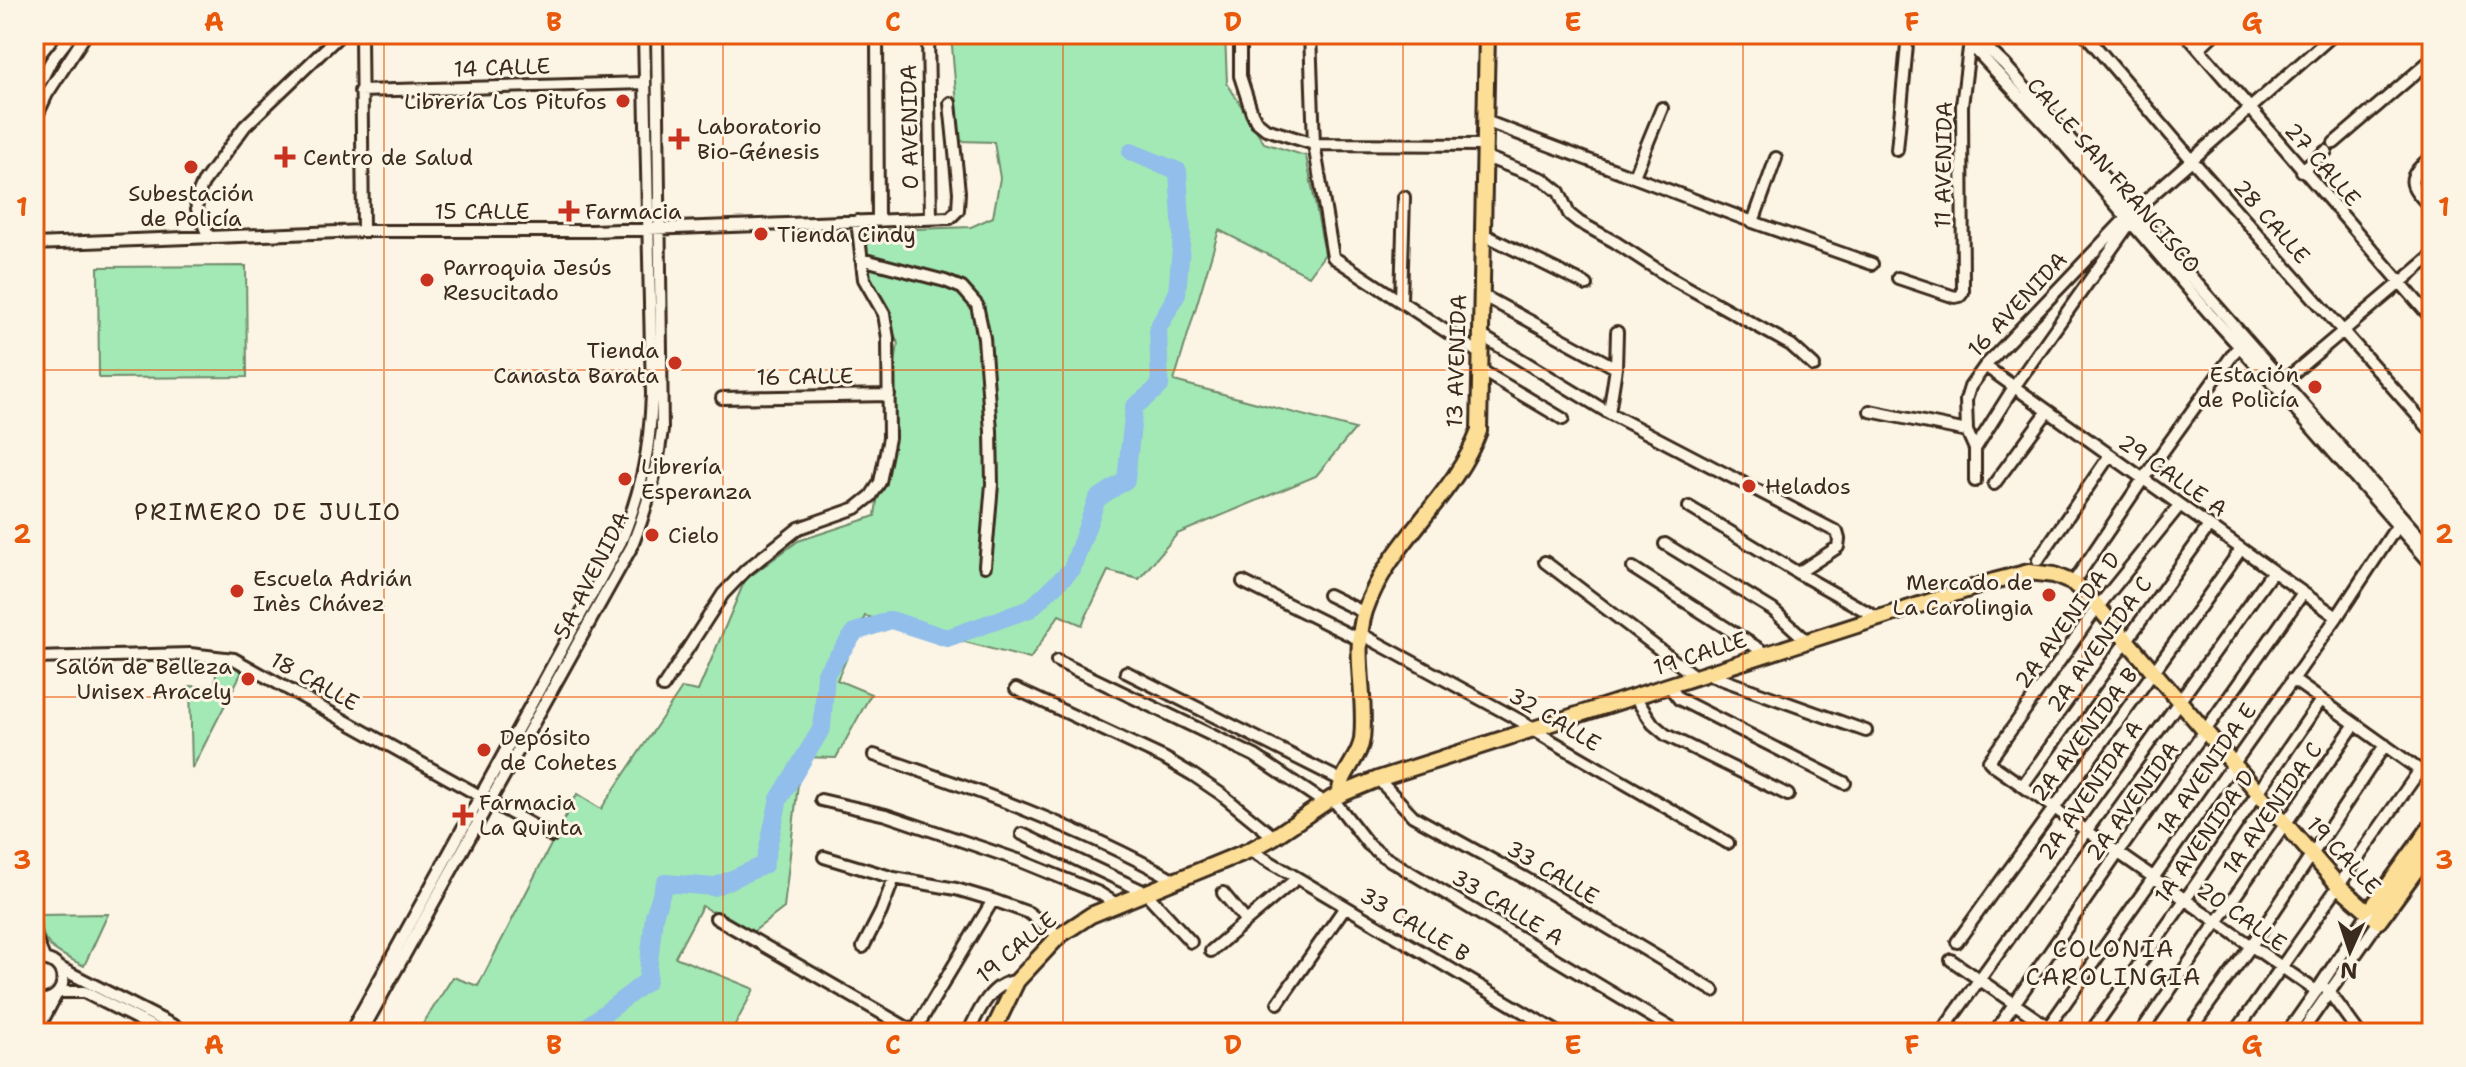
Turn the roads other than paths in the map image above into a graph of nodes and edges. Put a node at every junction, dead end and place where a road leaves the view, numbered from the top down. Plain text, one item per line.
1 (72, 34) edge
2 (86, 34) edge
3 (341, 34) edge
4 (361, 34) edge
5 (644, 34) edge
6 (657, 34) edge
7 (877, 34) edge
8 (928, 34) edge
9 (1240, 34) edge
10 (1310, 34) edge
11 (1487, 34) edge
12 (1908, 34) edge
13 (1951, 34) edge
14 (2085, 34) edge
15 (2186, 34) edge
16 (2214, 34) edge
17 (2334, 34) edge
18 (1971, 37) edge
19 (2199, 48) junction
20 (2432, 59) edge
21 (645, 83) junction
22 (360, 91) junction
23 (34, 94) edge
24 (950, 103) dead end
25 (1662, 108) dead end
26 (2249, 108) junction
27 (1485, 121) junction
28 (34, 122) edge
29 (1314, 144) junction
30 (1483, 150) junction
31 (1897, 150) dead end
32 (2432, 156) edge
33 (1776, 158) dead end
34 (2192, 160) junction
35 (2302, 171) junction
36 (1634, 176) junction
37 (1404, 197) dead end
38 (2432, 209) edge
39 (2131, 218) junction
40 (931, 219) junction
41 (878, 220) junction
42 (857, 221) junction
43 (1753, 222) junction
44 (648, 228) junction
45 (660, 228) junction
46 (363, 231) junction
47 (1481, 233) junction
48 (209, 238) junction
49 (34, 244) edge
50 (2432, 256) edge
51 (861, 259) junction
52 (1872, 264) dead end
53 (1898, 278) dead end
54 (2400, 283) junction
55 (1587, 285) dead end
56 (1480, 294) junction
57 (1401, 300) junction
58 (2432, 319) edge
59 (1617, 332) dead end
60 (2342, 332) junction
61 (1479, 334) junction
62 (2242, 342) junction
63 (1479, 353) junction
64 (1814, 366) dead end
65 (1985, 366) junction
66 (1616, 368) junction
67 (1479, 369) junction
68 (2284, 381) junction
69 (2014, 387) junction
70 (889, 395) junction
71 (722, 398) dead end
72 (1870, 411) dead end
73 (2048, 411) junction
74 (1609, 413) junction
75 (1563, 419) dead end
76 (1967, 431) junction
77 (2432, 432) edge
78 (1975, 449) junction
79 (2110, 455) junction
80 (2143, 479) junction
81 (1975, 481) dead end
82 (1994, 484) dead end
83 (2180, 505) junction
84 (1689, 507) dead end
85 (2209, 526) junction
86 (2397, 526) junction
87 (1665, 544) dead end
88 (2241, 549) junction
89 (2432, 551) edge
90 (2038, 560) dead end
91 (1545, 562) dead end
92 (2432, 565) edge
93 (985, 566) dead end
94 (1633, 568) dead end
95 (2273, 571) junction
96 (1798, 573) junction
97 (1243, 582) dead end
98 (2073, 583) junction
99 (2303, 593) junction
100 (1328, 595) dead end
101 (2097, 608) junction
102 (1365, 613) junction
103 (2337, 617) junction
104 (1878, 618) junction
105 (1360, 637) junction
106 (2127, 639) junction
107 (1806, 640) junction
108 (1767, 654) junction
109 (34, 658) edge
110 (1057, 661) dead end
111 (1126, 672) dead end
112 (2154, 674) junction
113 (1702, 676) junction
114 (2292, 679) junction
115 (1669, 686) junction
116 (663, 687) dead end
117 (1016, 689) dead end
118 (1635, 697) junction
119 (2321, 700) junction
120 (2179, 701) junction
121 (2355, 724) junction
122 (1531, 729) junction
123 (1866, 731) dead end
124 (2205, 732) junction
125 (2385, 745) junction
126 (874, 755) dead end
127 (1989, 761) joint
128 (2233, 765) junction
129 (2420, 770) junction
130 (1378, 779) junction
131 (2432, 779) edge
132 (1845, 783) dead end
133 (2023, 785) junction
134 (1335, 794) junction
135 (2257, 794) junction
136 (1788, 795) dead end
137 (486, 799) junction
138 (821, 800) dead end
139 (2053, 807) junction
140 (2285, 823) junction
141 (2432, 825) edge
142 (2086, 830) junction
143 (1022, 834) dead end
144 (552, 836) dead end
145 (1274, 837) junction
146 (1728, 843) dead end
147 (2432, 848) edge
148 (1250, 850) junction
149 (2118, 853) junction
150 (2312, 856) junction
151 (824, 857) dead end
152 (894, 878) junction
153 (1297, 878) junction
154 (2155, 878) junction
155 (1173, 879) junction
156 (2339, 886) junction
157 (1145, 892) junction
158 (1223, 893) dead end
159 (993, 900) junction
160 (2185, 900) junction
161 (1118, 905) junction
162 (1345, 907) junction
163 (2373, 917) junction
164 (716, 918) dead end
165 (2217, 920) junction
166 (1246, 921) junction
167 (34, 935) edge
168 (1059, 936) junction
169 (1191, 942) dead end
170 (1957, 942) dead end
171 (2251, 946) junction
172 (863, 947) dead end
173 (1211, 951) dead end
174 (39, 959) edge
175 (1951, 960) dead end
176 (58, 967) junction
177 (2281, 968) junction
178 (1980, 980) junction
179 (1017, 981) junction
180 (2323, 989) junction
181 (1714, 991) dead end
182 (57, 994) junction
183 (34, 1000) edge
184 (1278, 1003) dead end
185 (2015, 1004) junction
186 (2050, 1031) edge
187 (915, 1032) edge
188 (2357, 1032) edge
189 (36, 1033) edge
190 (165, 1033) edge
191 (188, 1033) edge
192 (350, 1033) edge
193 (361, 1033) edge
194 (968, 1033) edge
195 (992, 1033) edge
196 (1559, 1033) edge
197 (1679, 1033) edge
198 (1941, 1033) edge
199 (1994, 1033) edge
200 (2090, 1033) edge
201 (2140, 1033) edge
202 (2188, 1033) edge
203 (2235, 1033) edge
204 (2287, 1033) edge
205 (2301, 1033) edge

1 - 23 street
2 - 28 street
3 - 48 street
4 - 22 street
5 - 21 street, 5A AVENIDA
6 - 45 street, 5A AVENIDA
7 - 41 street
8 - 40 street, 0 AVENIDA
9 - 29 street
10 - 29 street
11 - 27 main road, 13 AVENIDA
12 - 31 street
13 - 18 street, CALLE SAN FRANCISCO
14 - 34 street, 28 CALLE
15 - 19 street, 27 CALLE
16 - 19 street
17 - 26 street
18 - 39 street, CALLE SAN FRANCISCO
18 - 53 street, 11 AVENIDA
19 - 26 street, 27 CALLE
20 - 35 street
21 - 22 street, 14 CALLE
21 - 44 street, 5A AVENIDA
22 - 46 street
24 - 40 street
25 - 36 street
26 - 34 street
26 - 35 street, 27 CALLE
27 - 30 main road, 13 AVENIDA
27 - 36 street
29 - 30 street
29 - 57 street
30 - 47 main road, 13 AVENIDA
30 - 64 street
32 - 38 street
33 - 43 street
34 - 39 street
34 - 60 street, 28 CALLE
35 - 54 street, 27 CALLE
36 - 43 street
37 - 57 street
39 - 62 street, CALLE SAN FRANCISCO
39 - 65 street, 16 AVENIDA
39 - 69 street
40 - 41 street, 15 CALLE
41 - 42 street, 15 CALLE
42 - 45 street, 15 CALLE
42 - 51 street
43 - 52 street
44 - 45 street, 15 CALLE
44 - 46 street, 15 CALLE
44 - 137 street, 5A AVENIDA
45 - 137 street, 5A AVENIDA
46 - 48 street, 15 CALLE
47 - 55 street
47 - 56 main road, 13 AVENIDA
48 - 49 street, 15 CALLE
50 - 54 street
51 - 70 street
51 - 93 street
54 - 58 street, 27 CALLE
54 - 60 street
56 - 61 main road, 13 AVENIDA
56 - 66 street
57 - 63 street
59 - 66 street
60 - 68 street
60 - 77 street, 28 CALLE
61 - 63 main road, 13 AVENIDA
61 - 74 street
62 - 68 street, CALLE SAN FRANCISCO
62 - 80 street
62 - 86 street, CALLE SAN FRANCISCO
63 - 67 main road, 13 AVENIDA
65 - 69 street, 29 CALLE A
65 - 76 street, 16 AVENIDA
66 - 74 street
67 - 75 street
67 - 102 main road, 13 AVENIDA
68 - 89 street, CALLE SAN FRANCISCO
69 - 73 street, 29 CALLE A
69 - 78 street
70 - 71 street, 16 CALLE
70 - 116 street
72 - 76 street
73 - 79 street, 29 CALLE A
73 - 82 street
74 - 96 street
76 - 78 street
78 - 81 street
79 - 80 street, 29 CALLE A
79 - 90 street
80 - 83 street, 29 CALLE A
80 - 98 street
83 - 85 street, 29 CALLE A
83 - 101 street, 2A AVENIDA D
84 - 96 street
85 - 88 street, 29 CALLE A
85 - 106 street, 2A AVENIDA C
86 - 92 street, CALLE SAN FRANCISCO
86 - 103 street, 1A AVENIDA E
87 - 107 street
88 - 95 street, 29 CALLE A
88 - 112 street, 2A AVENIDA B
91 - 113 street
94 - 108 street
95 - 99 street, 29 CALLE A
95 - 120 street, 2A AVENIDA A
96 - 104 street
97 - 105 street, 32 CALLE
98 - 101 main road, 19 CALLE
98 - 104 main road, 19 CALLE
99 - 103 street, 29 CALLE A
99 - 124 street, 2A AVENIDA
100 - 102 street
101 - 106 main road, 19 CALLE
101 - 127 street, 2A AVENIDA D
102 - 105 main road, 13 AVENIDA
103 - 114 street, 1A AVENIDA E
104 - 107 main road, 19 CALLE
105 - 122 street, 32 CALLE
105 - 134 main road, 13 AVENIDA
106 - 112 main road, 19 CALLE
106 - 133 street, 2A AVENIDA C
107 - 108 main road, 19 CALLE
108 - 113 main road, 19 CALLE
109 - 137 street, 18 CALLE
110 - 134 street, 33 CALLE A
111 - 134 street
112 - 120 main road, 19 CALLE
112 - 139 street, 2A AVENIDA B
113 - 115 main road, 19 CALLE
113 - 123 street
114 - 119 street
114 - 128 street, 1A AVENIDA E
115 - 118 main road, 19 CALLE
115 - 132 street
117 - 145 street
118 - 122 main road, 19 CALLE
118 - 136 street
119 - 121 street
119 - 135 street, 1A AVENIDA D
120 - 124 main road, 19 CALLE
120 - 142 street, 2A AVENIDA A
121 - 125 street
121 - 140 street, 1A AVENIDA C
122 - 130 main road, 19 CALLE
122 - 146 street, 32 CALLE
124 - 128 main road, 19 CALLE
124 - 149 street, 2A AVENIDA
125 - 129 street
125 - 150 street
126 - 155 street
127 - 133 street, 20 CALLE
128 - 135 main road, 19 CALLE
128 - 154 street, 1A AVENIDA E
129 - 131 street
129 - 156 street
130 - 134 main road, 19 CALLE
130 - 181 street, 33 CALLE
133 - 139 street, 20 CALLE
134 - 145 main road, 19 CALLE
134 - 197 street, 33 CALLE A
135 - 140 main road, 19 CALLE
135 - 160 street, 1A AVENIDA D
137 - 144 street, 18 CALLE
137 - 192 street, 5A AVENIDA
137 - 193 street, 5A AVENIDA
138 - 161 street
139 - 142 street, 20 CALLE
139 - 170 street, 2A AVENIDA B
140 - 150 main road, 19 CALLE
140 - 165 street, 1A AVENIDA C
141 - 163 main road
142 - 149 street, 20 CALLE
142 - 178 street, 2A AVENIDA A
143 - 157 street
145 - 148 main road, 19 CALLE
147 - 163 main road
148 - 153 street, 33 CALLE B
148 - 155 main road, 19 CALLE
149 - 154 street, 20 CALLE
149 - 185 street, 2A AVENIDA
150 - 156 main road, 19 CALLE
150 - 171 street
151 - 152 street
152 - 159 street
152 - 172 street
153 - 162 street, 33 CALLE B
153 - 166 street
154 - 160 street, 20 CALLE
154 - 186 street, 1A AVENIDA E
155 - 157 main road, 19 CALLE
156 - 163 main road, 19 CALLE
156 - 177 street
157 - 161 main road, 19 CALLE
157 - 169 street
158 - 166 street
159 - 168 street
159 - 187 street
160 - 165 street, 20 CALLE
160 - 200 street, 1A AVENIDA D
161 - 168 main road, 19 CALLE
162 - 184 street
162 - 196 street, 33 CALLE B
163 - 180 street
164 - 187 street
165 - 171 street, 20 CALLE
165 - 201 street, 1A AVENIDA C
166 - 173 street
167 - 174 street
168 - 179 main road, 19 CALLE
171 - 177 street, 20 CALLE
171 - 202 street
174 - 176 street
175 - 178 street
176 - 182 street
176 - 191 street
177 - 180 street, 20 CALLE
177 - 203 street
178 - 185 street
178 - 198 street, 2A AVENIDA A
179 - 194 street, 19 CALLE
179 - 195 main road
180 - 188 street
180 - 204 street
180 - 205 street
182 - 183 street
182 - 189 street
182 - 190 street
185 - 186 street
185 - 199 street, 2A AVENIDA

